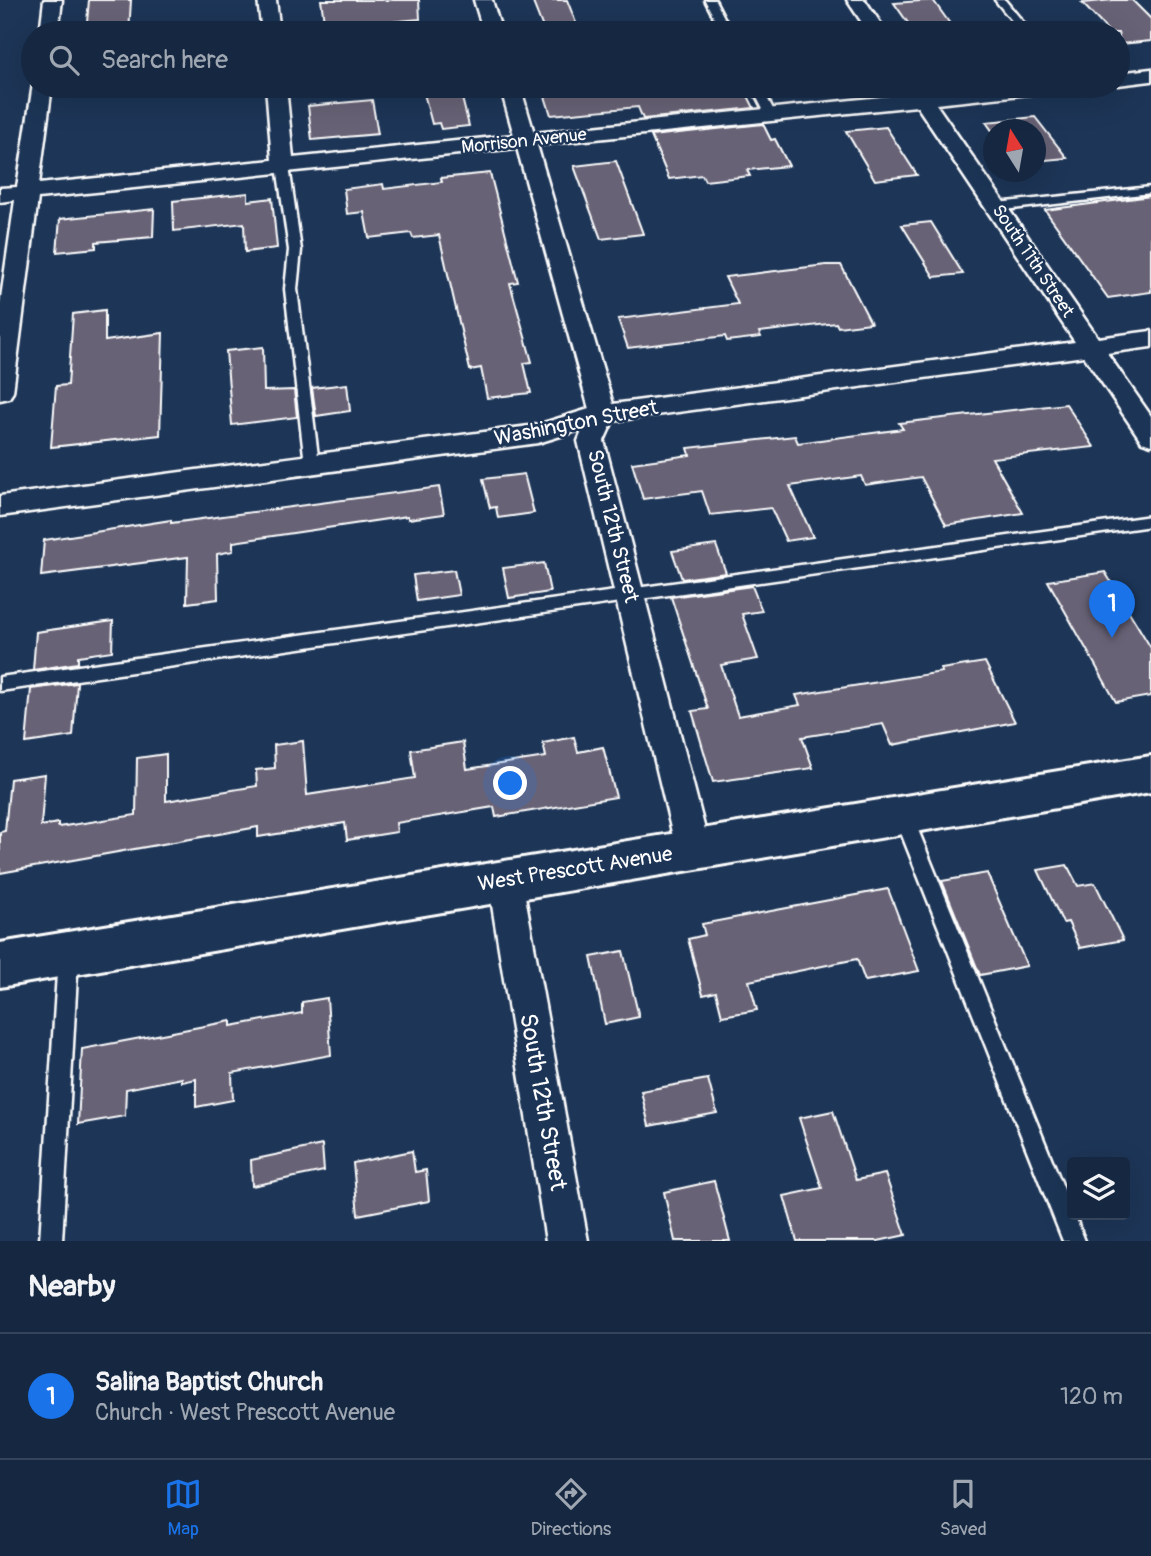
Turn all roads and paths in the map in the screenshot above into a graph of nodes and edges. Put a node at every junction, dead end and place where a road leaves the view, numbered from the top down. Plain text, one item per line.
1 (53, 0) edge
2 (267, 0) edge
3 (483, 0) edge
4 (710, 0) edge
5 (856, 0) edge
6 (1000, 0) edge
7 (50, 21) edge
8 (270, 21) edge
9 (490, 21) edge
10 (721, 21) edge
11 (870, 21) edge
12 (1017, 21) edge
13 (1151, 75) edge
14 (1130, 78) edge
15 (40, 98) edge
16 (277, 98) edge
17 (514, 98) edge
18 (762, 98) edge
19 (880, 98) edge
20 (922, 98) edge
21 (771, 115) junction
22 (527, 140) junction
23 (283, 166) junction
24 (1151, 190) edge
25 (27, 192) junction
26 (0, 195) edge
27 (996, 207) junction
28 (1151, 339) edge
29 (1091, 346) junction
30 (0, 392) edge
31 (603, 414) junction
32 (1151, 436) edge
33 (312, 464) junction
34 (0, 506) edge
35 (1151, 521) edge
36 (629, 594) junction
37 (0, 684) edge
38 (1151, 774) edge
39 (903, 815) junction
40 (693, 849) junction
41 (505, 880) junction
42 (68, 953) junction
43 (0, 964) edge
44 (51, 1241) edge
45 (567, 1241) edge
46 (1074, 1241) edge

1 - 7 street
2 - 8 street
3 - 9 street
4 - 10 lane
5 - 11 street
6 - 12 lane
13 - 14 street
15 - 25 street
16 - 23 street
17 - 22 street
18 - 21 lane
19 - 21 street, Morrison Avenue
20 - 27 street, South 11th Street
21 - 22 street, Morrison Avenue
22 - 23 street, Morrison Avenue
22 - 31 street
23 - 25 street, Morrison Avenue
23 - 33 lane
24 - 27 lane
25 - 26 street, Morrison Avenue
25 - 30 street
27 - 29 street, South 11th Street
28 - 29 street, Washington Street
29 - 31 street, Washington Street
29 - 32 street, South 11th Street
31 - 33 street, Washington Street
31 - 36 street, South 12th Street
33 - 34 street, Washington Street
35 - 36 lane
36 - 37 lane
36 - 40 street, South 12th Street
38 - 39 street, West Prescott Avenue
39 - 40 street, West Prescott Avenue
39 - 46 lane
40 - 41 street, West Prescott Avenue
41 - 42 street, West Prescott Avenue
41 - 45 street, South 12th Street
42 - 43 street, West Prescott Avenue
42 - 44 lane

